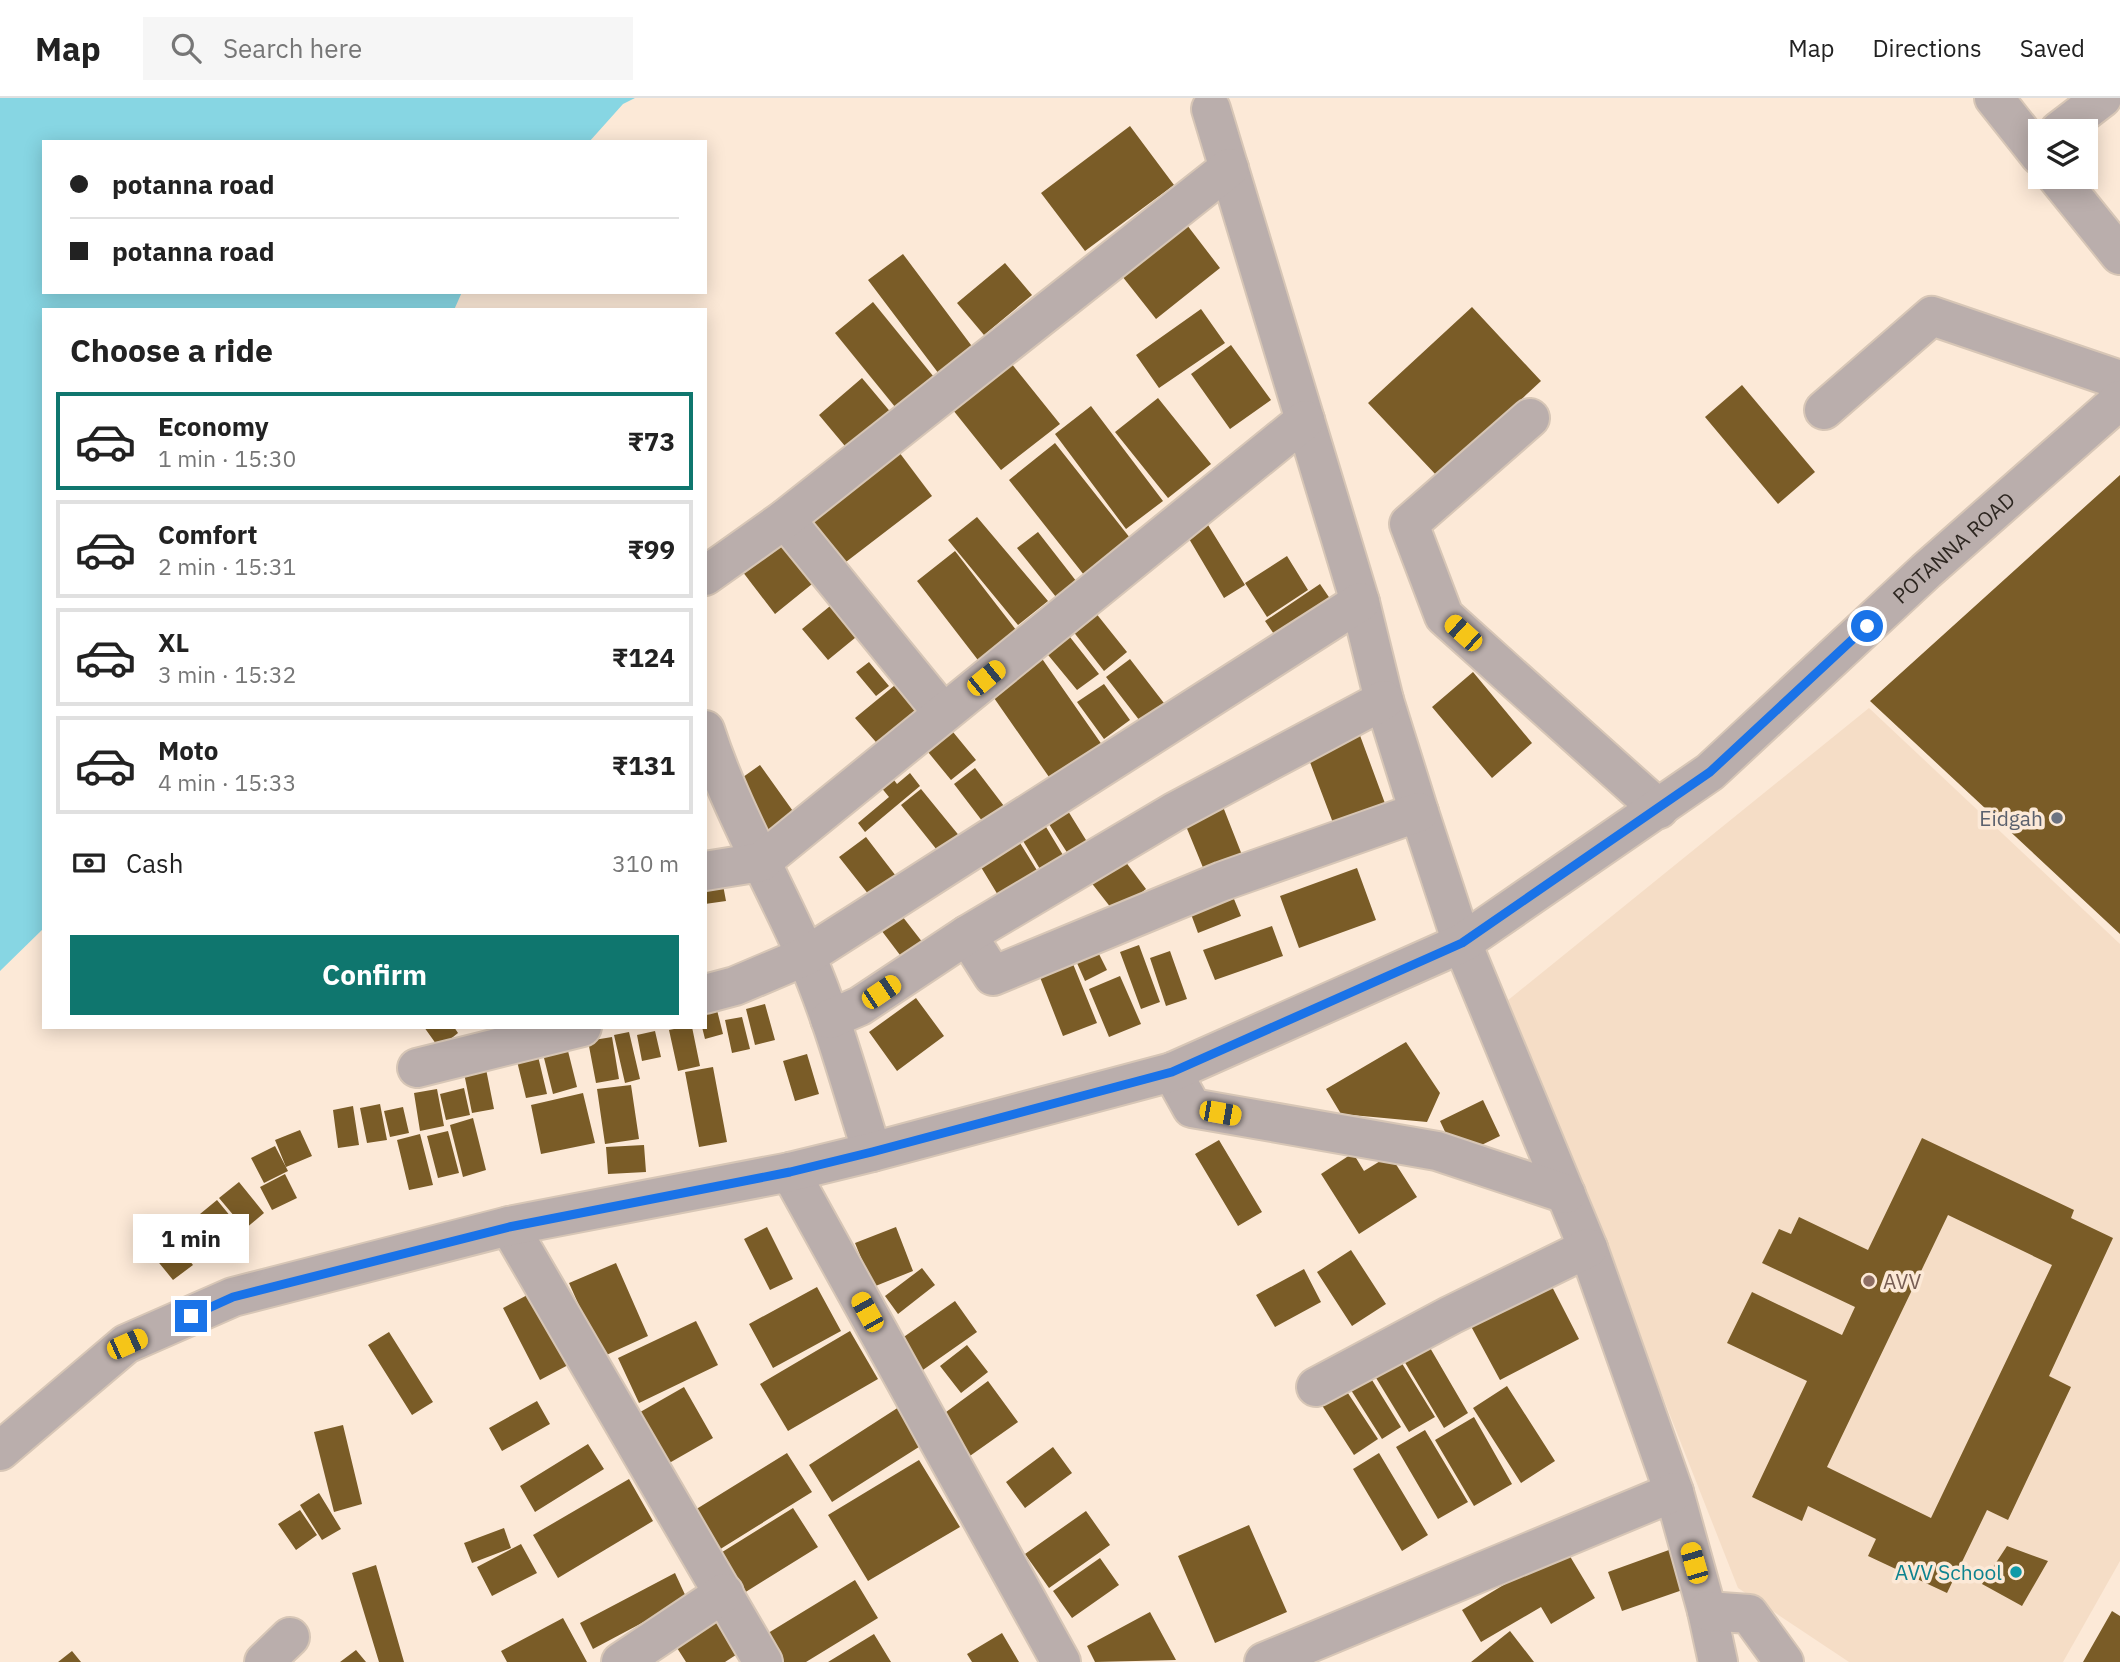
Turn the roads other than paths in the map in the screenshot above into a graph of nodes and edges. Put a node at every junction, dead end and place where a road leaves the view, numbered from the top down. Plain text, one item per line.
1 (1994, 98) edge
2 (2102, 98) edge
3 (1211, 109) dead end
4 (2081, 119) edge
5 (2028, 133) edge
6 (1229, 168) junction
7 (2073, 189) edge
8 (2120, 255) edge
9 (2120, 380) edge
10 (2120, 400) edge
11 (1824, 410) dead end
12 (1530, 418) dead end
13 (1305, 420) junction
14 (785, 519) junction
15 (707, 575) edge
16 (1360, 602) junction
17 (1384, 700) junction
18 (943, 713) junction
19 (707, 736) edge
20 (1659, 809) junction
21 (1419, 812) junction
22 (761, 862) junction
23 (707, 871) edge
24 (967, 935) junction
25 (1462, 943) junction
26 (806, 956) junction
27 (707, 993) edge
28 (830, 1019) junction
29 (574, 1029) edge
30 (417, 1068) dead end
31 (1172, 1072) junction
32 (872, 1152) junction
33 (790, 1172) junction
34 (1566, 1194) junction
35 (509, 1227) junction
36 (1588, 1248) junction
37 (1316, 1387) dead end
38 (0, 1451) edge
39 (1674, 1492) junction
40 (724, 1593) junction
41 (1707, 1611) junction
42 (621, 1662) edge
43 (763, 1662) edge
44 (1061, 1662) edge
45 (1264, 1662) edge
46 (1718, 1662) edge
47 (1784, 1662) edge

1 - 5 street
2 - 4 street
3 - 6 street
6 - 13 street
6 - 14 street
7 - 8 street
9 - 11 street
10 - 20 street, POTANNA ROAD
12 - 20 street
13 - 16 street
13 - 18 street
14 - 15 street
14 - 18 street
16 - 17 street
16 - 26 street
17 - 21 street
17 - 24 street
18 - 22 street
19 - 22 street
20 - 25 street, POTANNA ROAD
21 - 24 street
21 - 25 street
22 - 23 street
22 - 26 street
24 - 28 street
25 - 31 street, POTANNA ROAD
25 - 34 street
26 - 27 street
26 - 28 street
28 - 32 street
29 - 30 street
31 - 32 street, POTANNA ROAD
31 - 34 street
32 - 33 street, POTANNA ROAD
33 - 35 street, POTANNA ROAD
33 - 44 street
34 - 36 street
35 - 38 street, POTANNA ROAD
35 - 40 street
36 - 37 street
36 - 39 street
39 - 41 street
39 - 45 street
40 - 42 street
40 - 43 street
41 - 46 street
41 - 47 street

